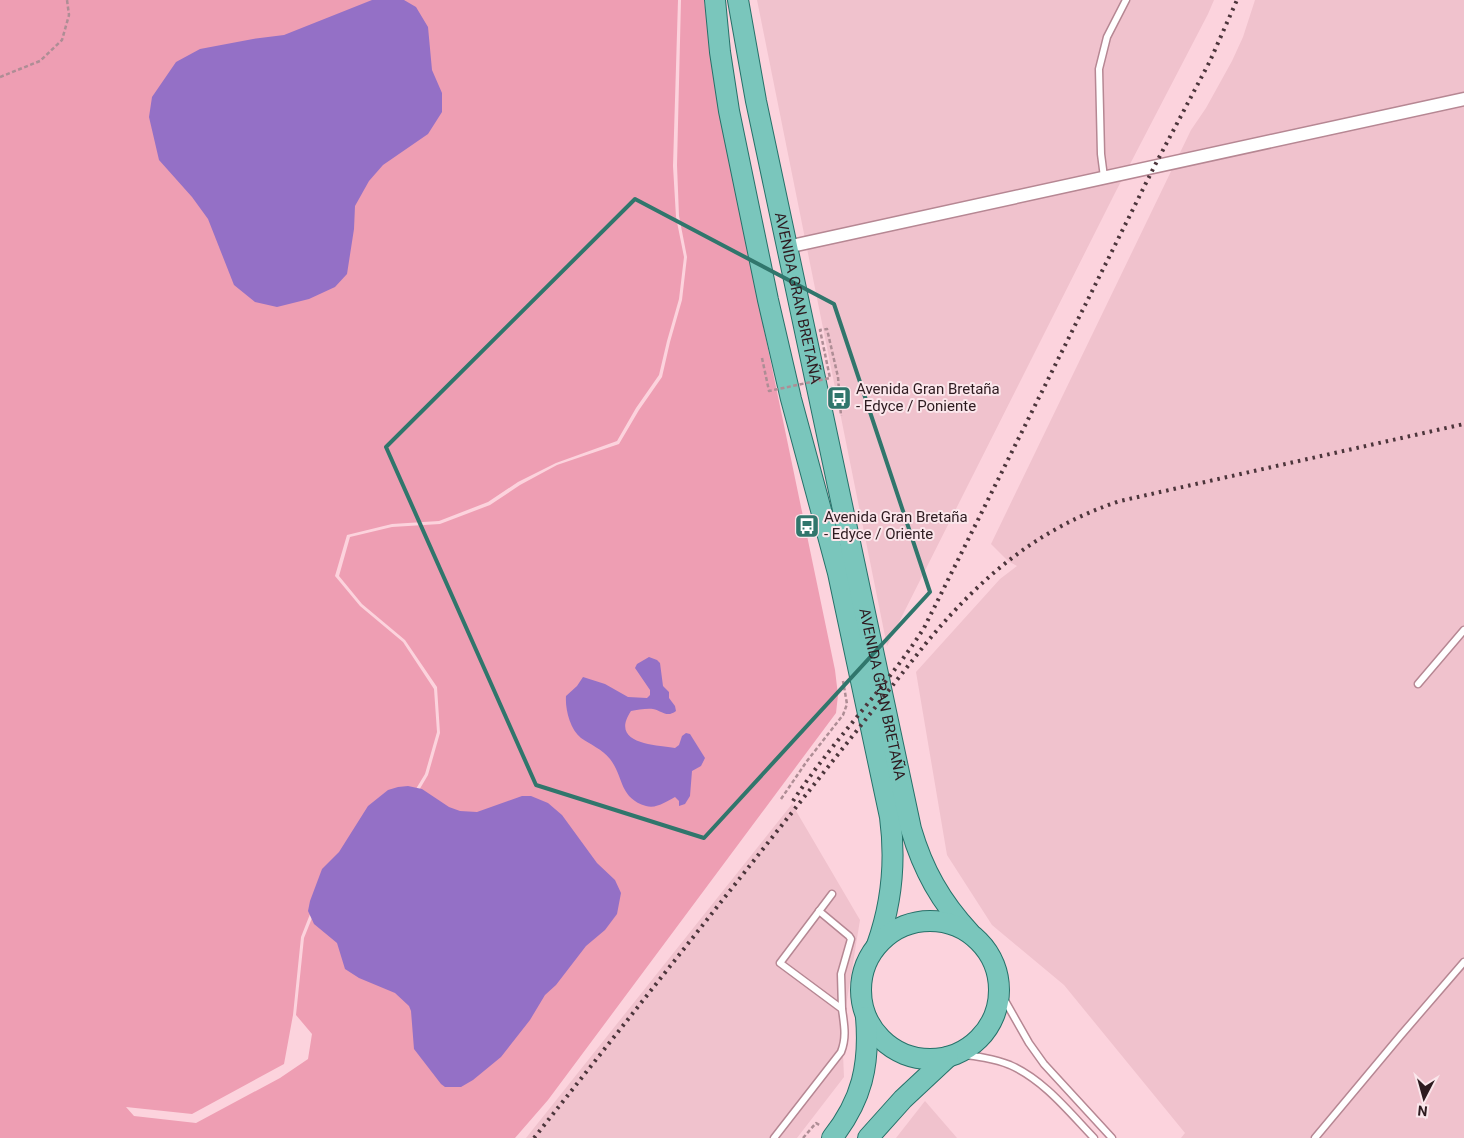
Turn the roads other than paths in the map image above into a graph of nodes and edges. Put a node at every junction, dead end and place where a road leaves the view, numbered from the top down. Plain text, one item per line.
1 (715, 0) edge
2 (738, 0) edge
3 (1126, 0) edge
4 (1464, 99) edge
5 (1104, 177) junction
6 (787, 246) junction
7 (768, 300) junction
8 (1464, 630) edge
9 (1418, 684) dead end
10 (832, 894) dead end
11 (819, 911) junction
12 (970, 933) junction
13 (877, 945) junction
14 (1464, 962) edge
15 (1000, 992) junction
16 (842, 1009) junction
17 (866, 1015) junction
18 (952, 1055) junction
19 (774, 1138) edge
20 (832, 1138) edge
21 (868, 1138) edge
22 (1094, 1138) edge
23 (1112, 1138) edge
24 (1315, 1138) edge

1 - 7 main road, AVENIDA GRAN BRETAÑA
2 - 6 main road, AVENIDA GRAN BRETAÑA
3 - 5 lane
4 - 5 street
5 - 6 street
6 - 7 main road
6 - 12 main road, AVENIDA GRAN BRETAÑA
7 - 13 main road, AVENIDA GRAN BRETAÑA
8 - 9 lane
10 - 11 lane
11 - 16 lane
11 - 16 lane
12 - 13 main road
12 - 15 main road
13 - 17 main road
14 - 24 lane
15 - 18 main road
15 - 23 lane
16 - 19 lane
17 - 18 main road
17 - 20 main road
18 - 21 main road
18 - 22 lane

